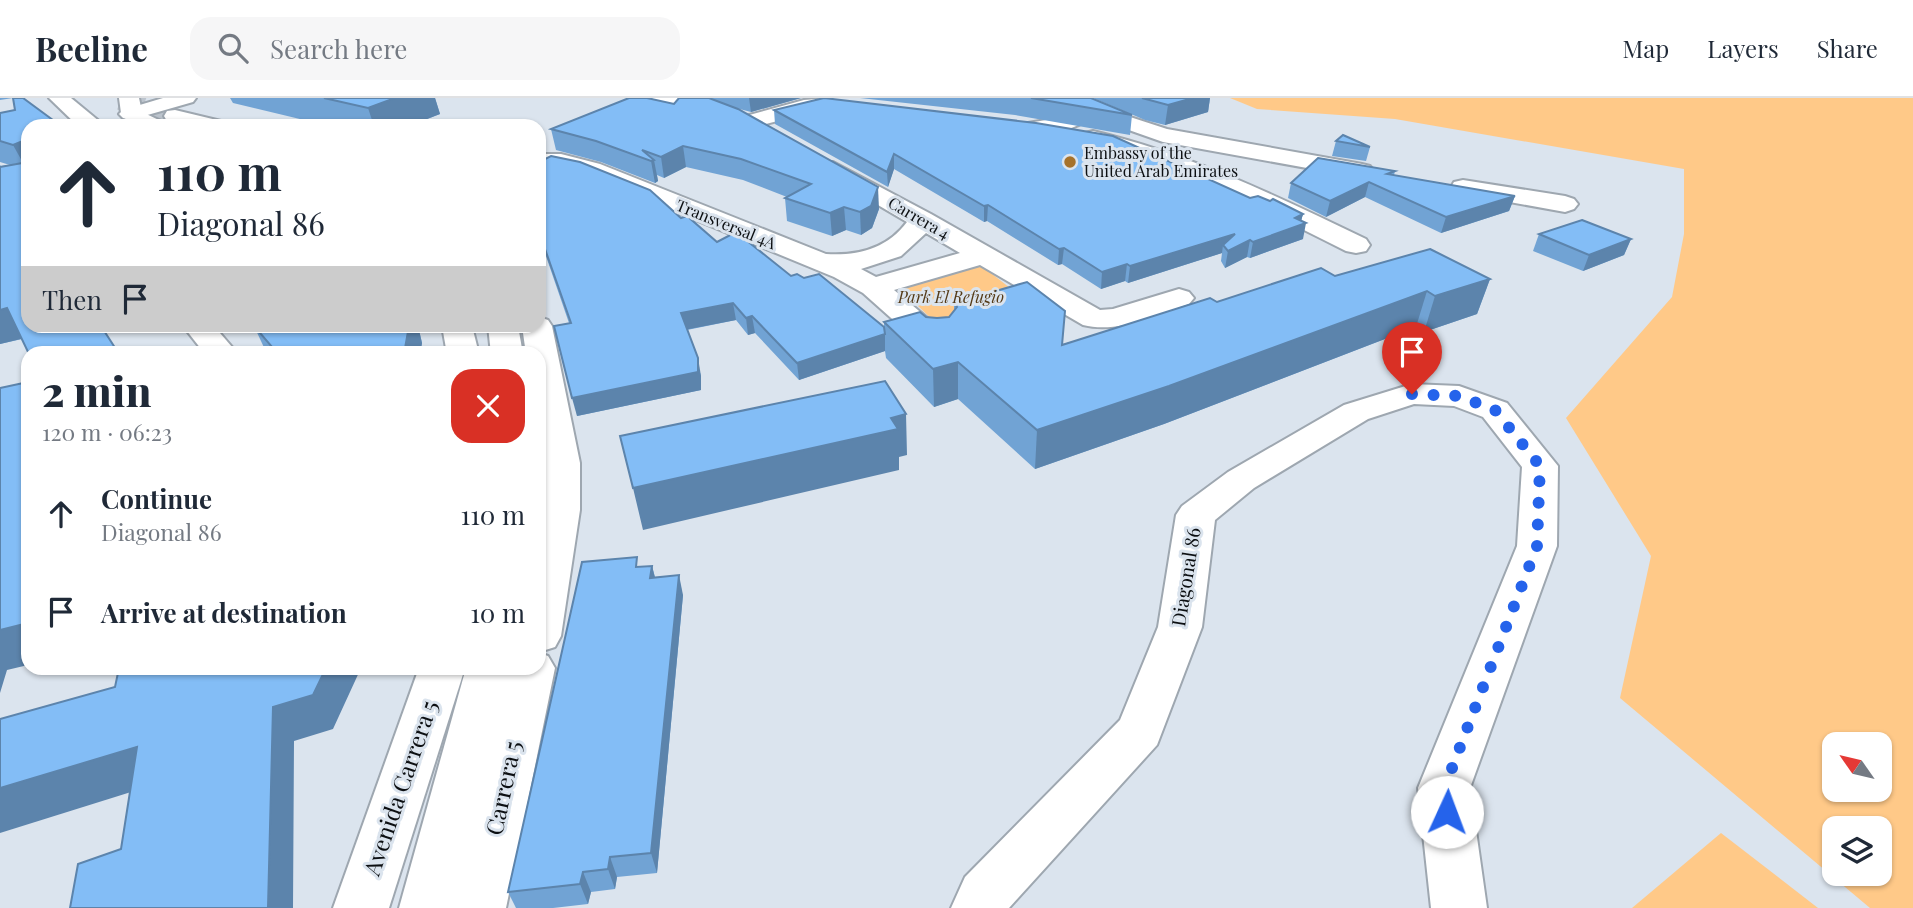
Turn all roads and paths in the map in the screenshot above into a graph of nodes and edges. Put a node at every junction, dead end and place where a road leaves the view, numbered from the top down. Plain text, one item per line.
1 (59, 98) edge
2 (662, 98) edge
3 (1079, 103) edge
4 (835, 104) edge
5 (130, 106) edge
6 (180, 107) edge
7 (82, 119) edge
8 (201, 119) edge
9 (750, 122) junction
10 (1009, 124) edge
11 (1036, 128) junction
12 (1176, 138) junction
13 (784, 142) edge
14 (1149, 152) junction
15 (807, 155) edge
16 (1269, 156) junction
17 (546, 161) edge
18 (570, 162) junction
19 (546, 166) edge
20 (1390, 176) edge
21 (1233, 184) junction
22 (1444, 184) edge
23 (1565, 204) dead end
24 (922, 219) junction
25 (1356, 245) dead end
26 (984, 255) junction
27 (822, 262) junction
28 (873, 287) junction
29 (1179, 298) dead end
30 (939, 343) edge
31 (546, 375) edge
32 (546, 596) edge
33 (440, 675) edge
34 (487, 675) edge
35 (530, 675) edge
36 (361, 908) edge
37 (427, 908) edge
38 (478, 908) edge
39 (979, 908) edge
40 (1459, 908) edge

1 - 7 street
2 - 9 street
3 - 11 street
3 - 12 street
4 - 9 street
5 - 6 street
6 - 8 street
9 - 13 street
10 - 11 street
11 - 14 street
12 - 14 street
12 - 16 street
14 - 21 street
15 - 24 street, Carrera 4
16 - 20 street
16 - 21 street
17 - 18 street, Transversal 4A
18 - 19 street
18 - 27 street, Transversal 4A
21 - 25 street
22 - 23 street
24 - 26 street, Carrera 4
24 - 27 street
26 - 28 street
26 - 29 street, Carrera 4
27 - 28 street, Transversal 4A
28 - 30 street, Transversal 4A
31 - 32 street
33 - 36 street, Avenida Carrera 5
34 - 37 street
35 - 38 street, Carrera 5
39 - 40 street, Diagonal 86

